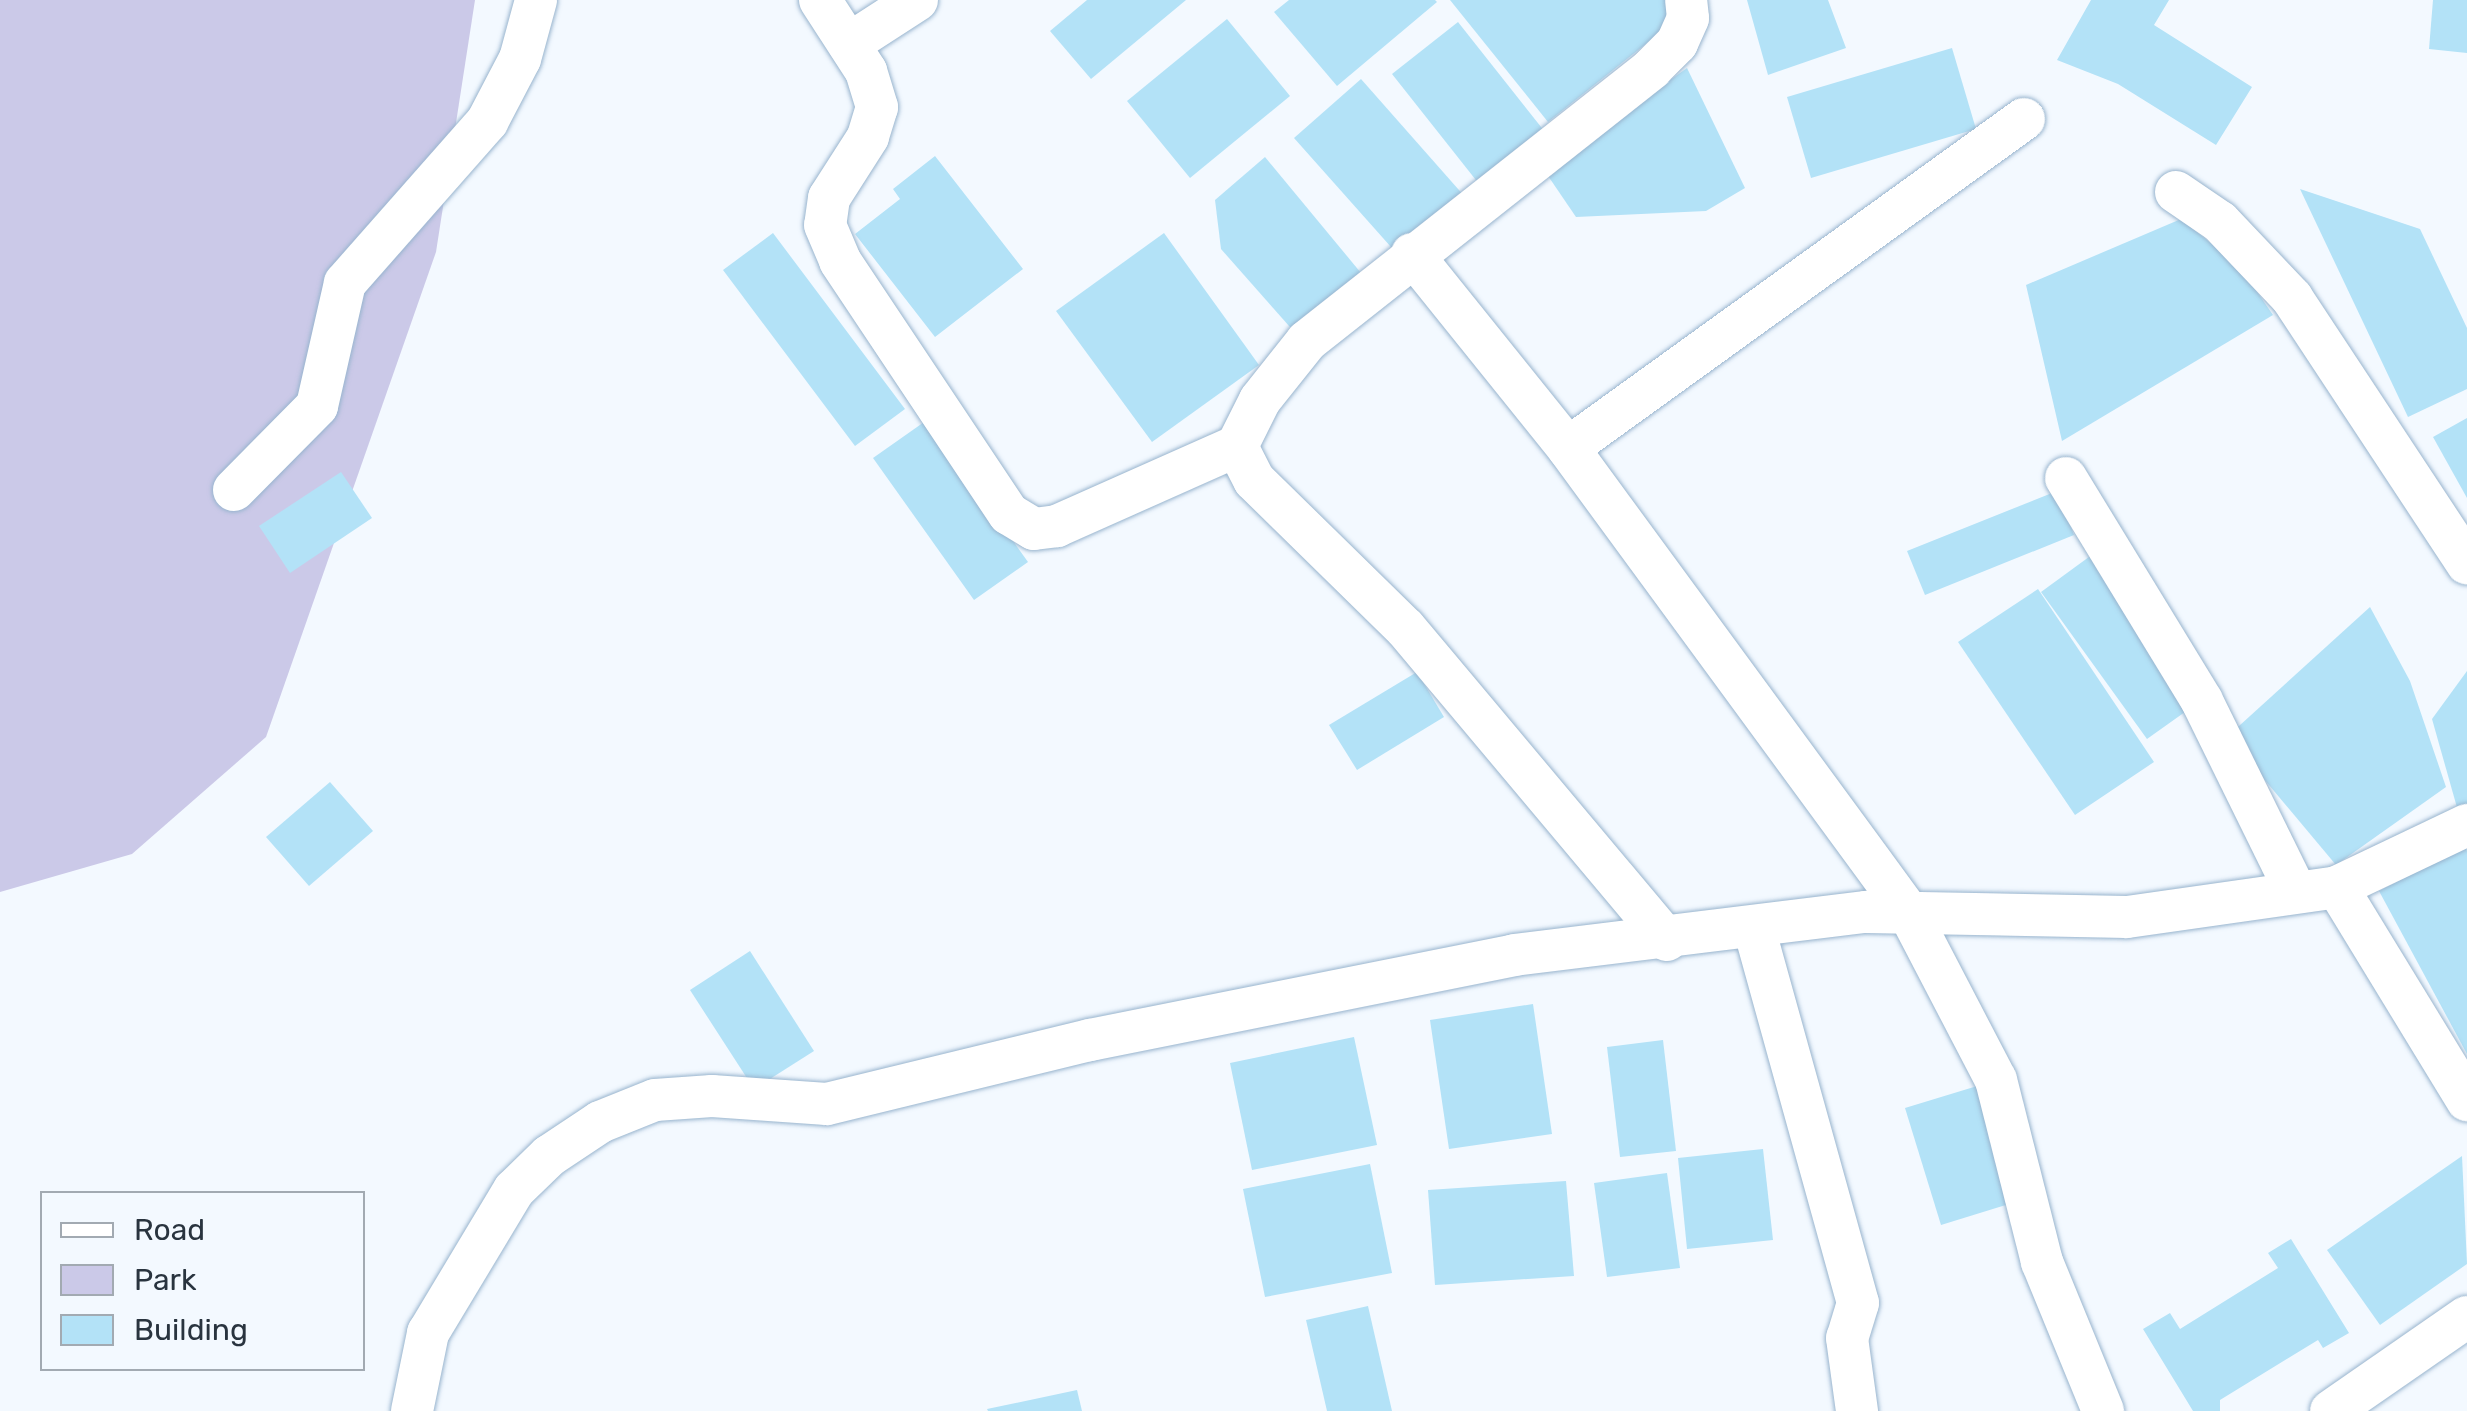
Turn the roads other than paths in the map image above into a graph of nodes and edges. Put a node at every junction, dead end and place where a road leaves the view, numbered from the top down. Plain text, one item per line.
1 (536, 0) edge
2 (820, 0) edge
3 (917, 0) edge
4 (1686, 0) edge
5 (849, 44) junction
6 (2024, 119) dead end
7 (2176, 192) dead end
8 (1412, 254) junction
9 (1237, 446) junction
10 (1568, 448) junction
11 (2066, 478) dead end
12 (234, 490) dead end
13 (2467, 563) edge
14 (2467, 825) edge
15 (2316, 888) junction
16 (1909, 913) junction
17 (1754, 928) junction
18 (1667, 940) junction
19 (2467, 1100) edge
20 (2467, 1317) edge
21 (412, 1411) edge
22 (1858, 1411) edge
23 (2103, 1411) edge
24 (2331, 1411) edge

1 - 12 street
2 - 5 street
3 - 5 street
4 - 8 street
5 - 9 street
6 - 10 street
7 - 13 street
8 - 9 street
8 - 10 street
9 - 18 street
10 - 16 street
11 - 15 street
14 - 15 street
15 - 16 street
15 - 19 street
16 - 17 street
16 - 23 street
17 - 18 street
17 - 22 street
18 - 21 street
20 - 24 street

